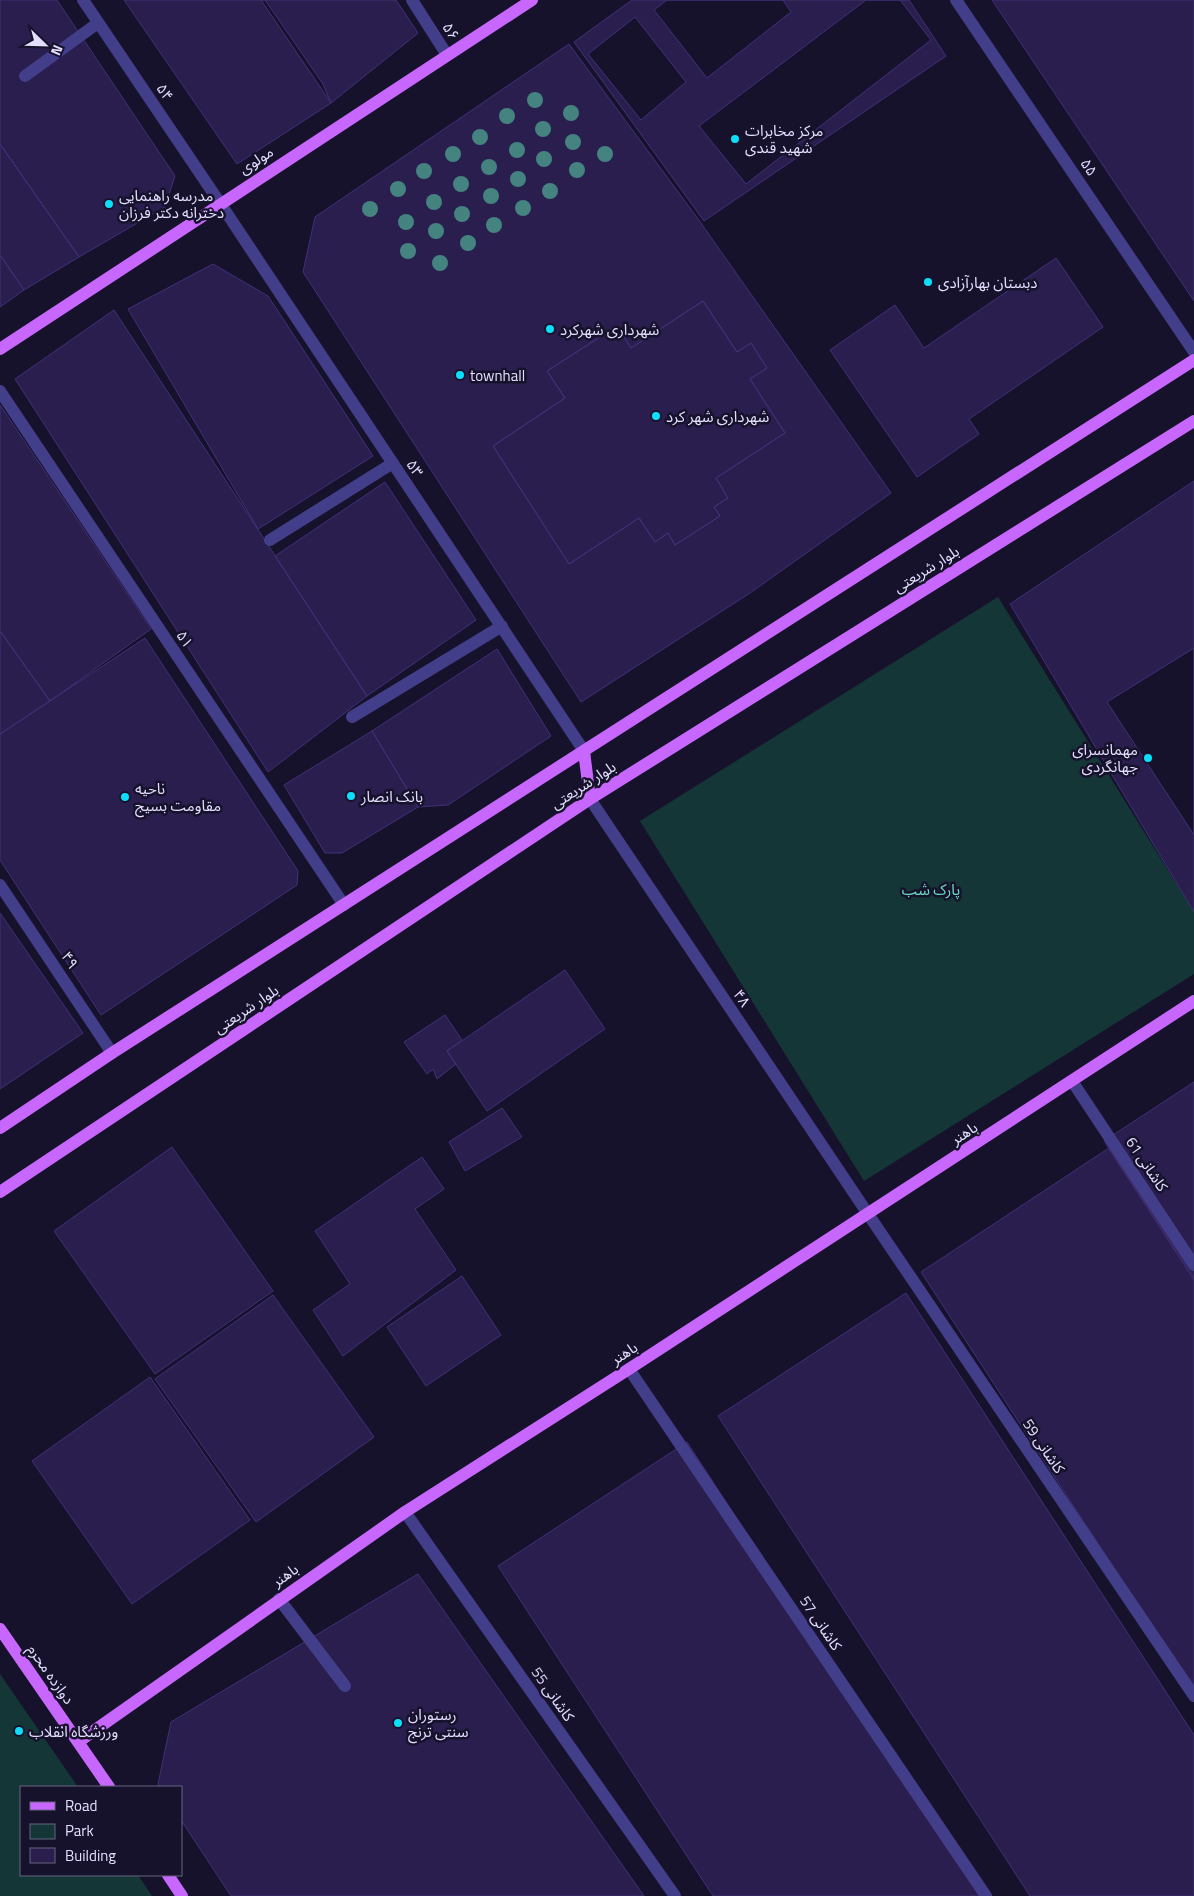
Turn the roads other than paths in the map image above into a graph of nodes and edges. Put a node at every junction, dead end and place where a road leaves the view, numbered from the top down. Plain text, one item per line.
1 (83, 0) edge
2 (412, 0) edge
3 (532, 0) edge
4 (956, 0) edge
5 (98, 23) junction
6 (447, 54) junction
7 (25, 76) dead end
8 (220, 203) junction
9 (0, 349) edge
10 (1194, 352) edge
11 (1194, 360) edge
12 (0, 391) edge
13 (1194, 420) edge
14 (393, 463) junction
15 (270, 540) dead end
16 (502, 626) junction
17 (352, 718) dead end
18 (584, 751) junction
19 (590, 799) junction
20 (0, 885) edge
21 (344, 905) junction
22 (1194, 1001) edge
23 (112, 1053) junction
24 (1072, 1082) junction
25 (0, 1128) edge
26 (0, 1192) edge
27 (868, 1214) junction
28 (1194, 1265) edge
29 (629, 1369) junction
30 (405, 1512) junction
31 (280, 1599) junction
32 (0, 1629) edge
33 (344, 1686) dead end
34 (1194, 1696) edge
35 (78, 1742) junction
36 (108, 1786) edge
37 (169, 1876) edge
38 (182, 1896) edge
39 (675, 1896) edge
40 (986, 1896) edge

1 - 5 street, ۵۴
2 - 6 street, ۵۶
3 - 6 main road, مولوی
4 - 10 street, ۵۵
5 - 7 street
5 - 8 street, ۵۴
6 - 8 main road, مولوی
8 - 9 main road, مولوی
8 - 14 street, ۵۳
11 - 18 main road, بلوار شریعتی
12 - 21 street, ۵۱
13 - 19 main road, بلوار شریعتی
14 - 15 street
14 - 16 street, ۵۳
16 - 17 street
16 - 18 street, ۵۳
18 - 19 main road
18 - 21 main road, بلوار شریعتی
19 - 26 main road, بلوار شریعتی
19 - 27 street, ۴۸
20 - 23 street, ۴۹
21 - 23 main road, بلوار شریعتی
22 - 24 main road, باهنر
23 - 25 main road, بلوار شریعتی
24 - 27 main road, باهنر
24 - 28 street, کاشانی 61
27 - 29 main road, باهنر
27 - 34 street, کاشانی 59
29 - 30 main road, باهنر
29 - 40 street, کاشانی 57
30 - 31 main road, باهنر
30 - 39 street, کاشانی 55
31 - 33 street
31 - 35 main road, باهنر
32 - 35 main road, دوازده محرم
35 - 36 main road, دوازده محرم
37 - 38 main road

